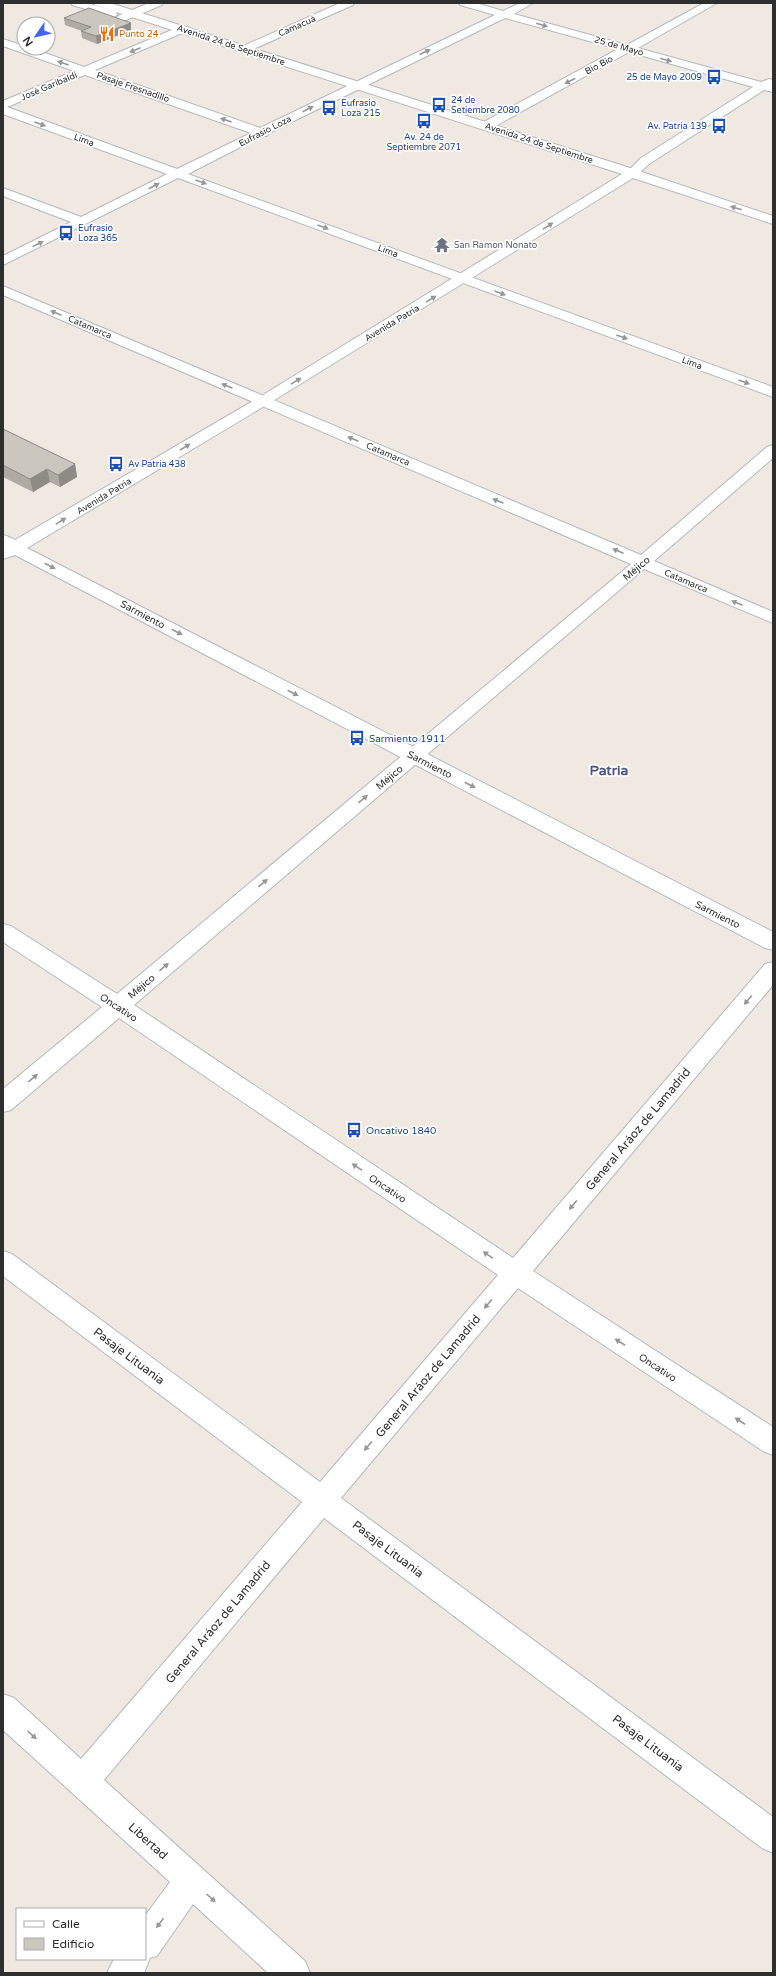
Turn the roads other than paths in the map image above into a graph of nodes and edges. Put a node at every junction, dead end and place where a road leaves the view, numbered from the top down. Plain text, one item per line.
1 (76, 3) edge
2 (99, 3) edge
3 (158, 3) edge
4 (349, 3) edge
5 (464, 3) edge
6 (528, 3) edge
7 (712, 3) edge
8 (505, 14) junction
9 (127, 16) junction
10 (178, 32) junction
11 (3, 42) edge
12 (244, 49) junction
13 (629, 49) junction
14 (86, 71) junction
15 (773, 79) edge
16 (351, 87) junction
17 (767, 88) edge
18 (3, 105) edge
19 (3, 110) edge
20 (486, 126) junction
21 (262, 132) junction
22 (623, 173) junction
23 (179, 174) junction
24 (3, 192) edge
25 (773, 220) edge
26 (82, 222) junction
27 (3, 261) edge
28 (457, 277) junction
29 (3, 290) edge
30 (773, 392) edge
31 (247, 395) junction
32 (263, 401) junction
33 (773, 450) edge
34 (6, 545) edge
35 (643, 562) junction
36 (773, 618) edge
37 (414, 756) junction
38 (3, 932) edge
39 (773, 942) edge
40 (773, 970) edge
41 (118, 1006) junction
42 (3, 1103) edge
43 (3, 1262) edge
44 (515, 1273) junction
45 (773, 1442) edge
46 (322, 1500) junction
47 (3, 1709) edge
48 (83, 1781) junction
49 (773, 1837) edge
50 (191, 1880) junction
51 (146, 1943) edge
52 (133, 1960) edge
53 (124, 1973) edge
54 (293, 1973) edge

1 - 9 street, Avenida 24 de Septiembre
2 - 9 street, Avenida 24 de Septiembre
3 - 9 street
4 - 12 street, Camacuá
5 - 8 street, 25 de Mayo
6 - 8 street, Eufrasio Loza
7 - 13 street, Bio Bio
8 -> 13 street, 25 de Mayo
16 -> 8 street, Eufrasio Loza
9 - 10 street, Avenida 24 de Septiembre
10 - 12 street, Avenida 24 de Septiembre
10 -> 14 street, José Garibaldi
10 - 16 street, Avenida 24 de Septiembre
14 -> 11 street, Pasaje Fresnadillo
12 - 16 street, Avenida 24 de Septiembre
13 -> 17 street, 25 de Mayo
13 -> 20 street, Bio Bio
14 - 18 street, José Garibaldi
21 -> 14 street, Pasaje Fresnadillo
15 - 17 street, Avenida Patria
16 - 20 street, Avenida 24 de Septiembre
21 -> 16 street, Eufrasio Loza
16 - 22 street, Avenida 24 de Septiembre
17 - 22 street, Avenida Patria
19 -> 23 street, Lima
20 - 22 street, Avenida 24 de Septiembre
21 - 23 street, Eufrasio Loza
25 -> 22 street, Avenida 24 de Septiembre
22 - 28 street, Avenida Patria
26 -> 23 street, Eufrasio Loza
23 -> 28 street, Lima
24 - 26 street
27 -> 26 street, Eufrasio Loza
28 -> 30 street, Lima
28 - 31 street, Avenida Patria
32 -> 28 street, Avenida Patria
31 -> 29 street, Catamarca
31 - 32 street, Catamarca
31 - 34 street, Avenida Patria
34 -> 32 street, Avenida Patria
35 -> 32 street, Catamarca
33 - 35 street, Méjico
34 -> 37 street, Sarmiento
36 -> 35 street, Catamarca
35 - 37 street, Méjico
37 -> 39 street, Sarmiento
41 -> 37 street, Méjico
38 - 41 street, Oncativo
40 -> 44 street, General Aráoz de Lamadrid
42 -> 41 street, Méjico
44 -> 41 street, Oncativo
43 - 46 street, Pasaje Lituania
45 -> 44 street, Oncativo
44 -> 46 street, General Aráoz de Lamadrid
46 - 48 street, General Aráoz de Lamadrid
46 - 49 street, Pasaje Lituania
47 -> 48 street, Libertad
48 - 50 street, Libertad
50 -> 51 street
50 -> 54 street, Libertad
52 - 53 street

